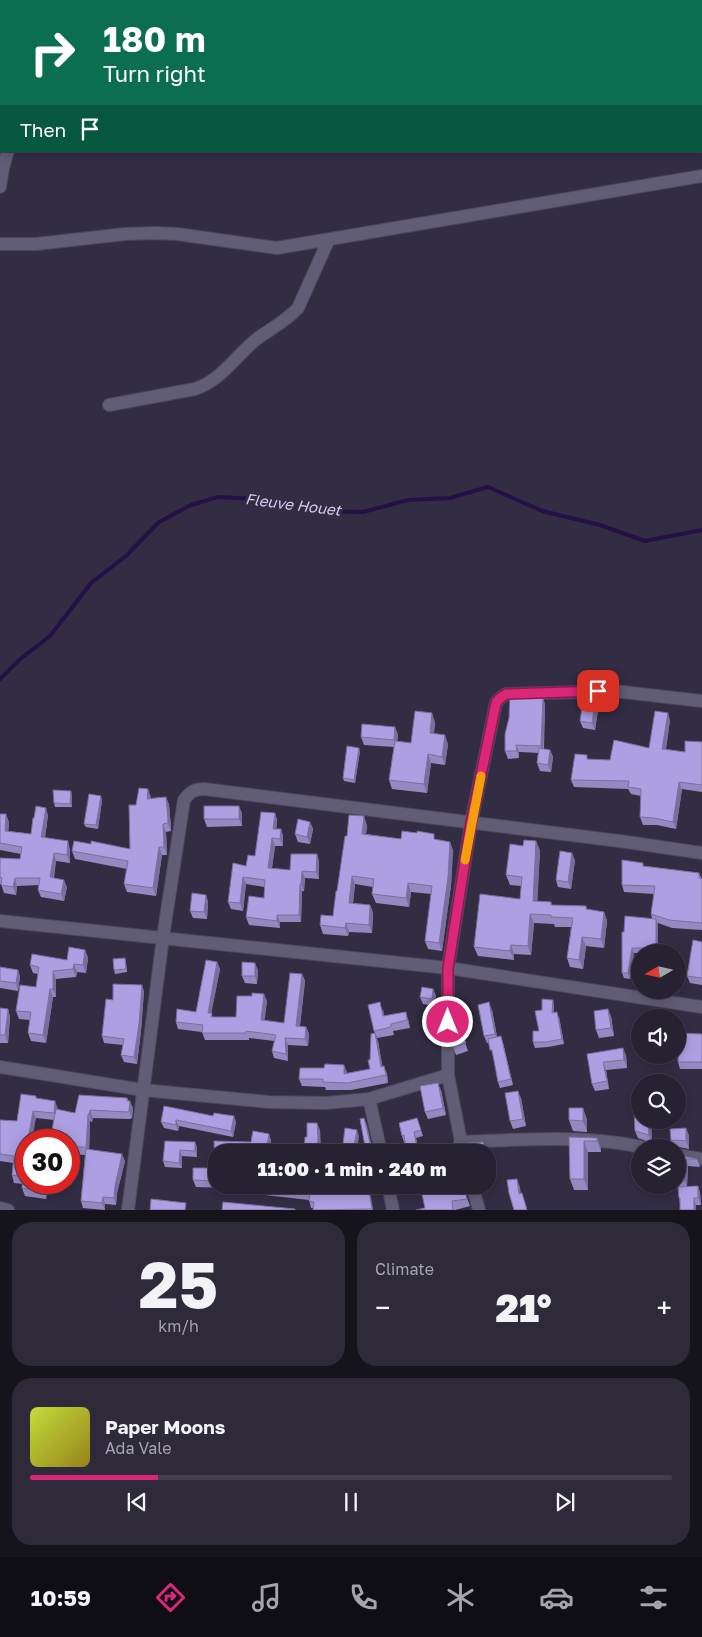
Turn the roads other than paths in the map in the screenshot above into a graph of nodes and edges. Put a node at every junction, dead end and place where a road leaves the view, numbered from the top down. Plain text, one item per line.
1 (8, 152) edge
2 (702, 176) edge
3 (0, 187) edge
4 (329, 239) junction
5 (0, 244) edge
6 (109, 405) dead end
7 (702, 701) edge
8 (471, 823) junction
9 (702, 853) edge
10 (0, 921) edge
11 (163, 937) junction
12 (448, 968) junction
13 (702, 1007) edge
14 (0, 1067) edge
15 (448, 1075) junction
16 (143, 1090) junction
17 (369, 1099) junction
18 (379, 1144) edge
19 (461, 1144) edge
20 (496, 1144) edge
21 (631, 1144) edge
22 (686, 1157) edge
23 (702, 1160) edge
24 (390, 1194) edge
25 (475, 1194) edge
26 (0, 1208) edge
27 (8, 1210) edge
28 (128, 1210) edge
29 (394, 1210) edge
30 (479, 1210) edge

1 - 3 street
2 - 4 street
4 - 5 street
4 - 6 street
7 - 8 street
8 - 9 street
8 - 11 street
8 - 12 street
10 - 11 street
11 - 12 street
11 - 16 street
12 - 13 street
12 - 15 street
14 - 16 street
15 - 17 street
15 - 19 street
16 - 17 street
16 - 28 street
17 - 18 street
20 - 21 street
22 - 23 street
24 - 29 street
25 - 30 street
26 - 27 street

